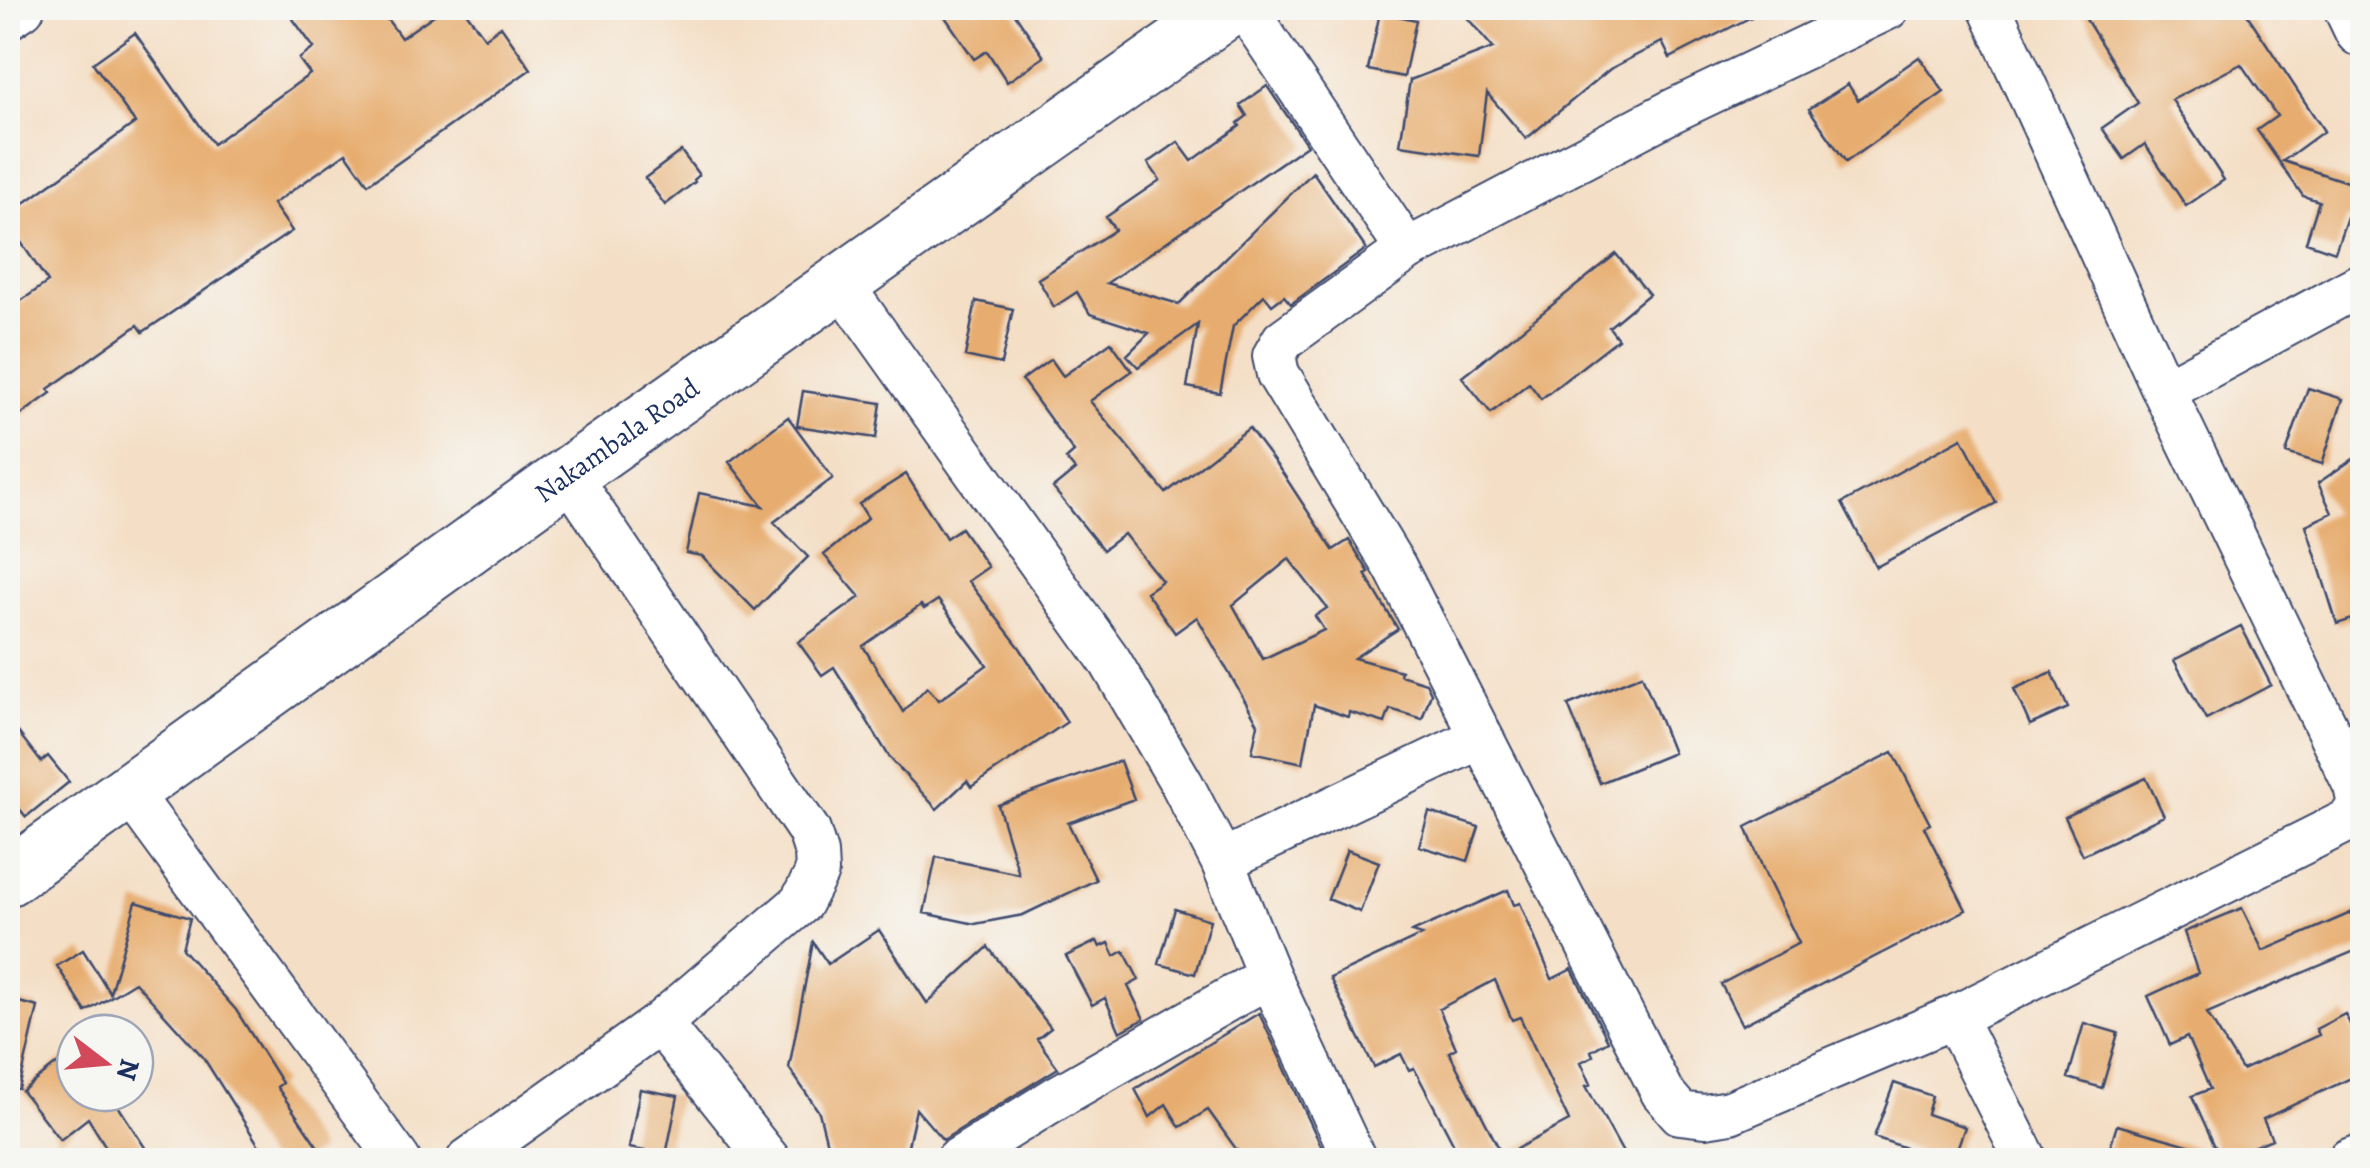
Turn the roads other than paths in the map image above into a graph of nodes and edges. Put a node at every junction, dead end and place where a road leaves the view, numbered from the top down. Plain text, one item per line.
1 (23, 8) edge
2 (1230, 8) edge
3 (1244, 8) edge
4 (1888, 8) edge
5 (1990, 8) edge
6 (2352, 8) edge
7 (8, 18) edge
8 (2362, 29) edge
9 (1407, 250) junction
10 (840, 282) junction
11 (2362, 284) edge
12 (2164, 390) junction
13 (568, 475) junction
14 (1479, 738) junction
15 (128, 790) junction
16 (1222, 861) junction
17 (8, 878) edge
18 (1269, 976) junction
19 (1954, 1017) junction
20 (660, 1023) junction
21 (2362, 1154) edge
22 (399, 1160) edge
23 (468, 1160) edge
24 (769, 1160) edge
25 (957, 1160) edge
26 (1355, 1160) edge
27 (2026, 1160) edge
28 (2350, 1160) edge

1 - 7 street
2 - 10 main road, Nakambala Road
3 - 9 street
4 - 9 street
5 - 12 street
6 - 8 main road
9 - 14 street
10 - 13 main road, Nakambala Road
10 - 16 street
11 - 12 street
12 - 19 street
13 - 15 main road, Nakambala Road
13 - 20 street
14 - 16 street
14 - 19 street
15 - 17 main road, Nakambala Road
15 - 22 street
16 - 18 street
18 - 25 street
18 - 26 street
19 - 27 street
20 - 23 street
20 - 24 street
21 - 28 street

